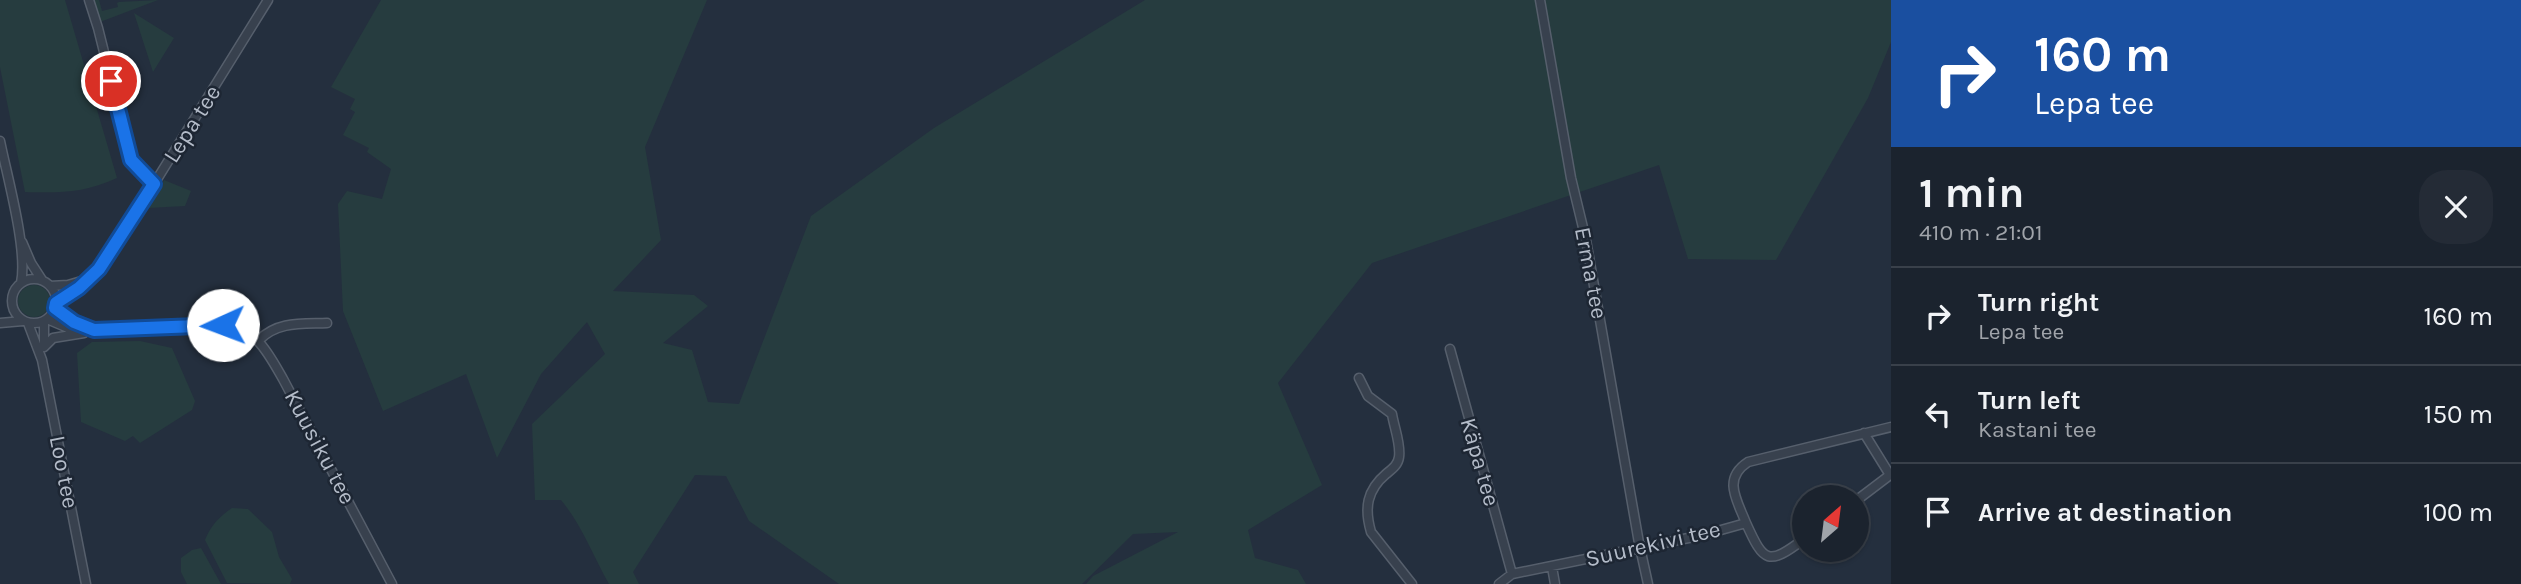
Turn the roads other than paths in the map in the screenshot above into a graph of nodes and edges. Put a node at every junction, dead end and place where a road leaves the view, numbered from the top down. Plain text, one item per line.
1 (89, 0) edge
2 (268, 0) edge
3 (1540, 0) edge
4 (0, 141) edge
5 (154, 184) junction
6 (19, 236) junction
7 (88, 279) junction
8 (21, 283) junction
9 (46, 283) junction
10 (12, 304) junction
11 (56, 305) junction
12 (46, 320) junction
13 (0, 321) edge
14 (26, 322) junction
15 (327, 323) dead end
16 (94, 330) junction
17 (258, 340) junction
18 (44, 347) junction
19 (1450, 349) dead end
20 (43, 360) junction
21 (1359, 378) dead end
22 (1891, 426) edge
23 (1864, 433) junction
24 (1890, 477) edge
25 (1869, 492) edge
26 (1746, 523) junction
27 (1640, 547) junction
28 (1792, 548) edge
29 (1552, 567) junction
30 (1512, 574) junction
31 (86, 584) edge
32 (392, 584) edge
33 (1412, 584) edge
34 (1500, 584) edge
35 (1556, 584) edge
36 (1648, 584) edge

1 - 5 street
2 - 5 street, Lepa tee
3 - 27 street, Erma tee
4 - 6 street
5 - 7 street, Lepa tee
6 - 8 street
6 - 9 street
7 - 9 street
7 - 11 street, Lepa tee
8 - 9 street
8 - 10 street
9 - 11 street
10 - 13 street
10 - 14 street
11 - 12 street
11 - 16 street
12 - 14 street
12 - 16 street
12 - 18 street, Loo tee
13 - 14 street
14 - 20 street, Loo tee
15 - 17 street
16 - 17 street
16 - 18 street
17 - 32 street, Kuusiku tee
18 - 20 street, Loo tee
19 - 30 street, Käpa tee
20 - 31 street, Loo tee
21 - 33 street
22 - 23 street, Suurekivi tee
23 - 24 street
23 - 26 street, Suurekivi tee
24 - 25 street
26 - 27 street, Suurekivi tee
26 - 28 street
27 - 29 street, Suurekivi tee
27 - 36 street, Erma tee
29 - 30 street, Suurekivi tee
29 - 35 street
30 - 34 street

